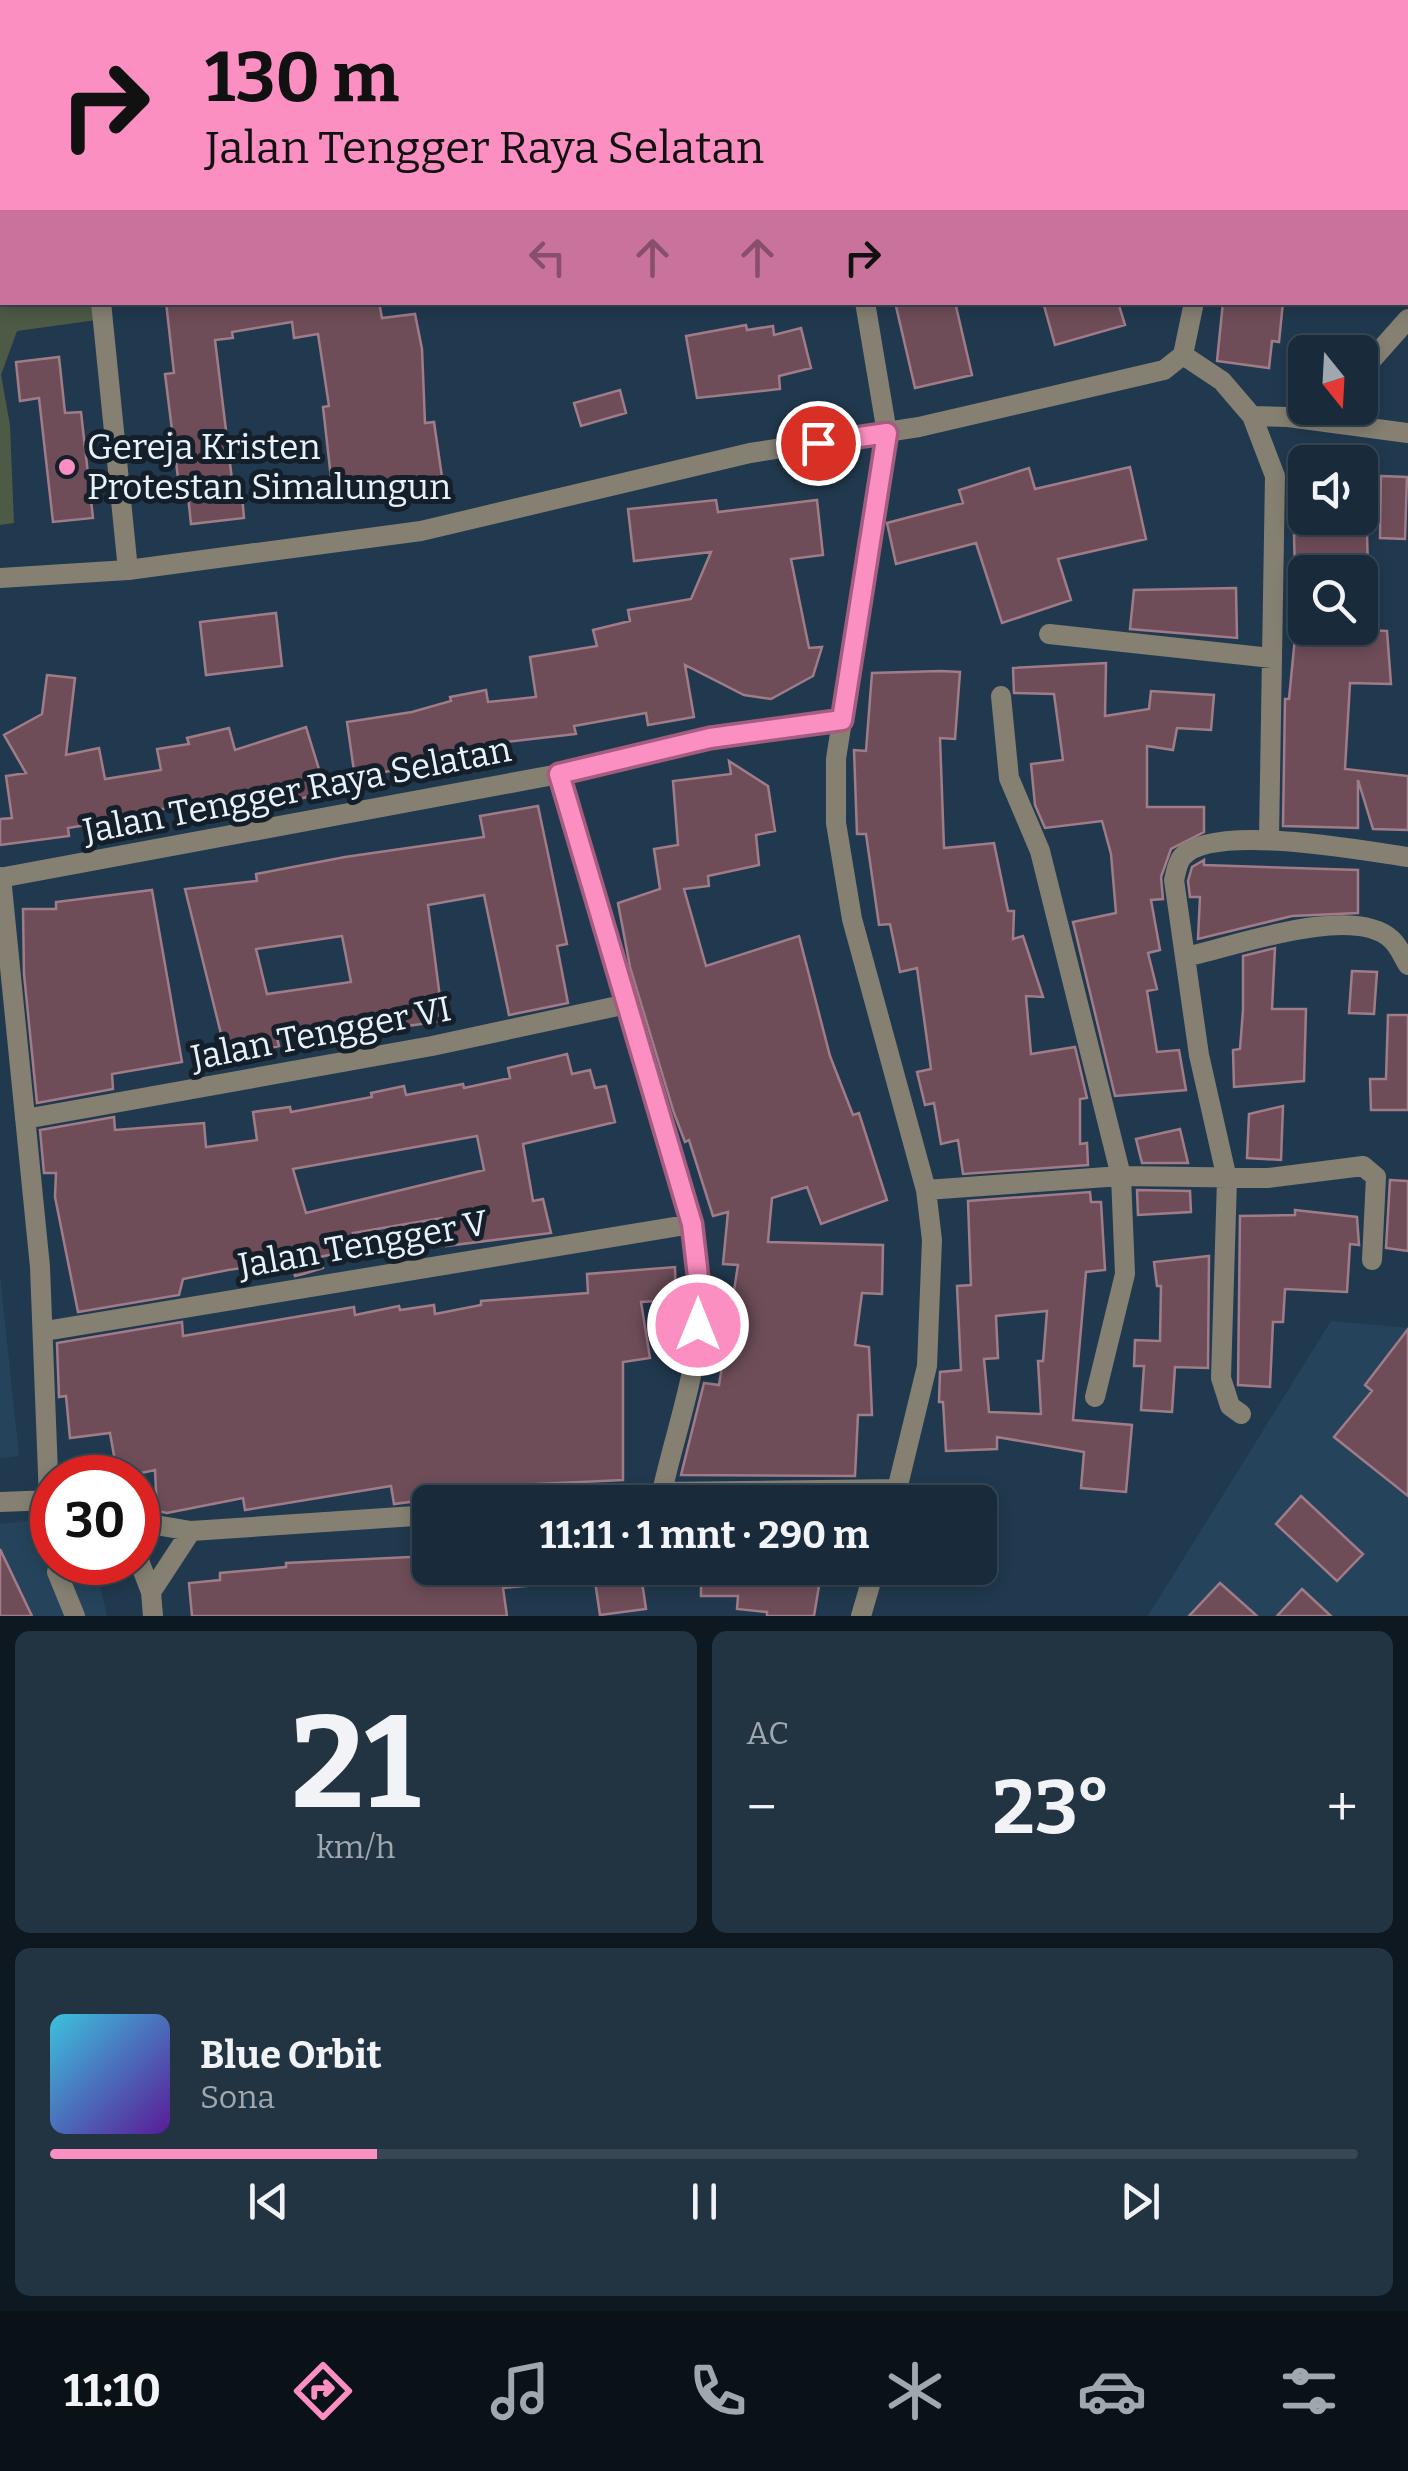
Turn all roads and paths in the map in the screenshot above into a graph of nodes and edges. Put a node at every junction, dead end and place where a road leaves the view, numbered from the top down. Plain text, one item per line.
1 (101, 305) edge
2 (866, 305) edge
3 (1193, 305) edge
4 (1408, 319) edge
5 (1378, 353) edge
6 (1183, 355) junction
7 (1252, 416) junction
8 (1288, 416) edge
9 (1373, 425) edge
10 (887, 433) junction
11 (1408, 433) edge
12 (128, 570) junction
13 (0, 578) edge
14 (1049, 634) dead end
15 (1272, 658) junction
16 (1001, 696) dead end
17 (842, 720) junction
18 (559, 774) junction
19 (1269, 838) junction
20 (1408, 857) edge
21 (0, 878) edge
22 (1185, 956) junction
23 (1408, 966) edge
24 (627, 1004) junction
25 (25, 1119) junction
26 (1120, 1176) junction
27 (1228, 1179) junction
28 (926, 1190) junction
29 (692, 1224) junction
30 (1372, 1260) dead end
31 (45, 1331) junction
32 (1094, 1397) dead end
33 (1241, 1414) dead end
34 (49, 1455) edge
35 (664, 1485) edge
36 (899, 1485) edge
37 (30, 1500) edge
38 (0, 1502) edge
39 (412, 1516) edge
40 (160, 1526) edge
41 (191, 1531) junction
42 (63, 1585) edge
43 (148, 1585) edge
44 (870, 1585) edge
45 (151, 1592) junction
46 (74, 1616) edge
47 (153, 1616) edge
48 (861, 1616) edge

1 - 12 street
2 - 10 street
3 - 6 street
4 - 5 street
6 - 7 street
6 - 10 street
7 - 8 street
7 - 15 street
9 - 11 street
10 - 12 street
10 - 17 street
12 - 13 street
14 - 15 street
15 - 19 street
16 - 26 street
17 - 18 street, Jalan Tengger Raya Selatan
17 - 28 street
18 - 21 street, Jalan Tengger Raya Selatan
18 - 24 street
19 - 20 street
19 - 22 street
21 - 25 street
22 - 23 street
22 - 27 street
24 - 25 street, Jalan Tengger VI
24 - 29 street
25 - 31 street
26 - 27 street
26 - 28 street
26 - 32 street
27 - 30 street
27 - 33 street
28 - 36 street
29 - 31 street, Jalan Tengger V
29 - 35 street
31 - 34 street
37 - 38 street
39 - 41 street
40 - 41 street
41 - 45 street
42 - 46 street
43 - 45 street
44 - 48 street
45 - 47 street

